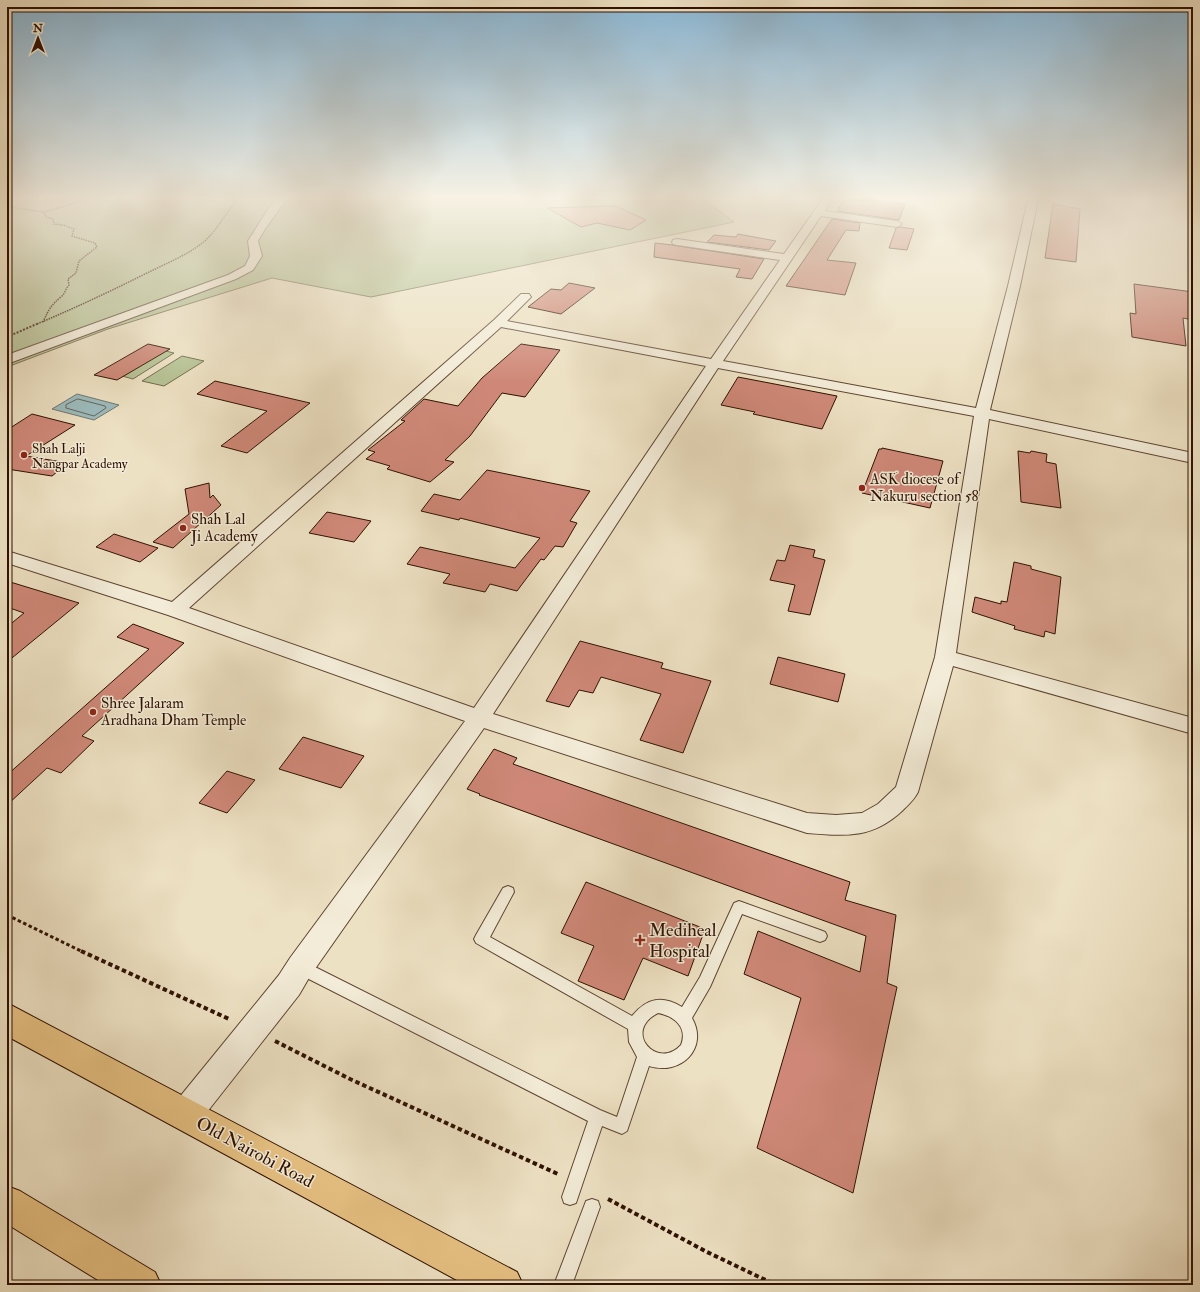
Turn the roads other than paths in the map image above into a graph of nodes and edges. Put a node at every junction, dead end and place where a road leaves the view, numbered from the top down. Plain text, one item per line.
1 (253, 260) edge
2 (784, 260) edge
3 (1020, 260) edge
4 (525, 297) dead end
5 (498, 323) junction
6 (7, 360) edge
7 (714, 364) junction
8 (982, 413) junction
9 (1193, 458) edge
10 (7, 557) edge
11 (175, 610) junction
12 (945, 657) junction
13 (479, 718) junction
14 (1193, 726) edge
15 (508, 892) dead end
16 (820, 936) dead end
17 (300, 967) junction
18 (684, 1017) junction
19 (7, 1019) edge
20 (635, 1025) junction
21 (645, 1056) junction
22 (185, 1115) junction
23 (597, 1117) junction
24 (573, 1190) road end
25 (7, 1204) edge
26 (592, 1207) dead end
27 (142, 1285) edge
28 (504, 1285) edge
29 (563, 1285) edge

1 - 6 street
2 - 7 street
3 - 8 street
4 - 5 street
5 - 7 street
5 - 11 street
7 - 8 street
7 - 13 street
8 - 9 street
8 - 12 street
10 - 11 street
11 - 13 street
12 - 13 street
12 - 14 street
13 - 17 street
15 - 20 lane
16 - 18 lane
17 - 22 street
17 - 23 lane
18 - 20 lane
18 - 21 lane
19 - 22 highway, Old Nairobi Road
20 - 21 lane
21 - 23 lane
22 - 28 highway, Old Nairobi Road
23 - 24 lane
25 - 27 highway
26 - 29 lane

